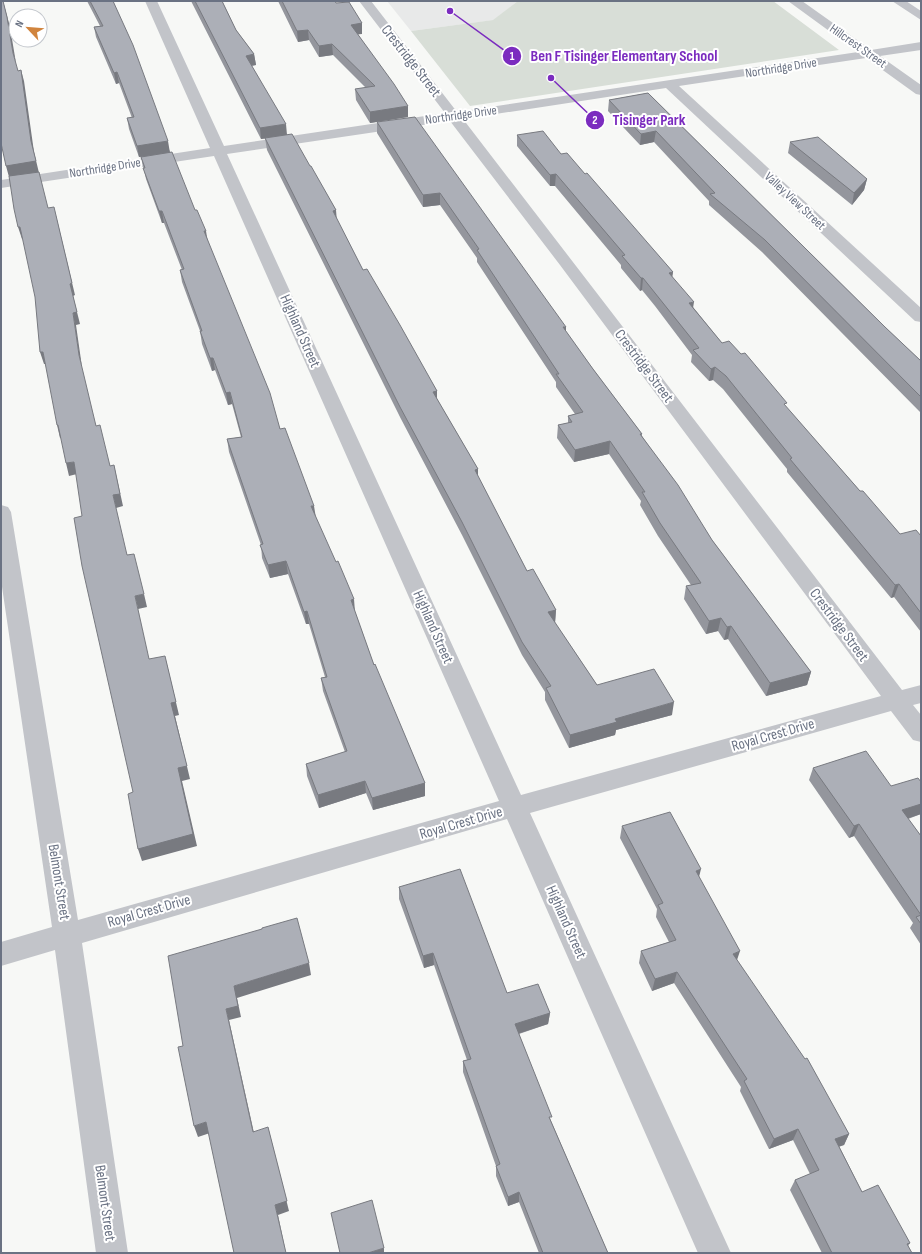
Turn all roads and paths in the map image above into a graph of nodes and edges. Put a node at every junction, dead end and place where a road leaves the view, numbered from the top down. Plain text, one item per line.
1 (151, 1) edge
2 (365, 1) edge
3 (794, 1) edge
4 (898, 1) edge
5 (921, 16) edge
6 (921, 46) edge
7 (870, 54) junction
8 (670, 85) junction
9 (921, 91) edge
10 (454, 116) junction
11 (219, 151) junction
12 (1, 184) edge
13 (921, 317) edge
14 (1, 512) edge
15 (921, 694) edge
16 (897, 701) junction
17 (921, 733) edge
18 (514, 807) junction
19 (67, 935) junction
20 (1, 954) edge
21 (112, 1253) edge
22 (715, 1253) edge

1 - 11 street, Highland Street
2 - 10 street, Crestridge Street
3 - 7 street, Hillcrest Street
4 - 5 street
6 - 7 street, Northridge Drive
7 - 8 street, Northridge Drive
7 - 9 street, Hillcrest Street
8 - 10 street, Northridge Drive
8 - 13 street, Valley View Street
10 - 11 street, Northridge Drive
10 - 16 street, Crestridge Street
11 - 12 street, Northridge Drive
11 - 18 street, Highland Street
14 - 19 street, Belmont Street
15 - 16 street, Royal Crest Drive
16 - 17 street, Crestridge Street
16 - 18 street, Royal Crest Drive
18 - 19 street, Royal Crest Drive
18 - 22 street, Highland Street
19 - 20 street, Royal Crest Drive
19 - 21 street, Belmont Street

